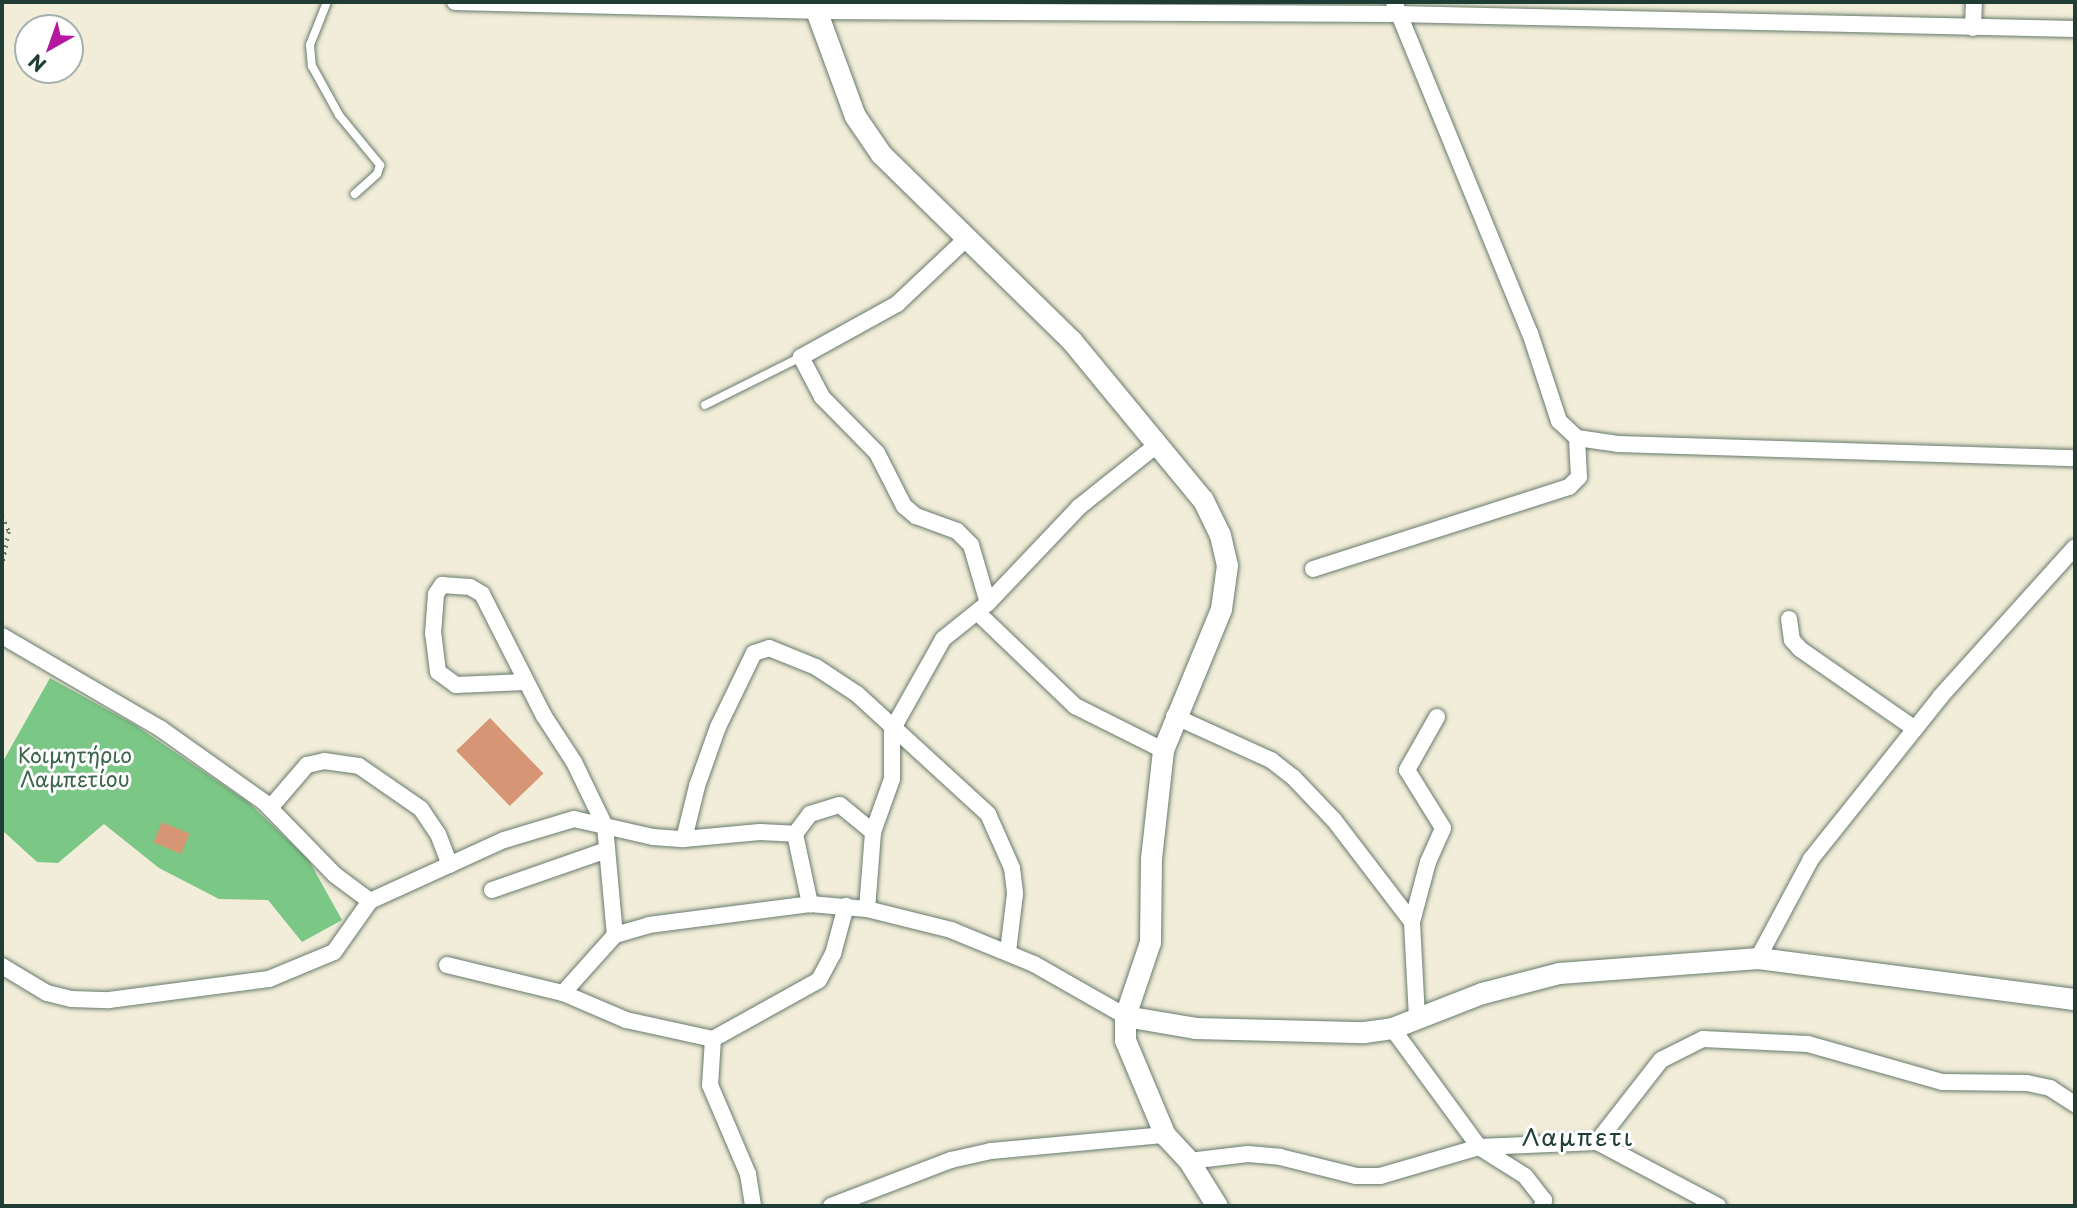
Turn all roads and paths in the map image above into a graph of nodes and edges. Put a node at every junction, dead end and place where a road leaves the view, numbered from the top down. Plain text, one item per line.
1 (327, 2) edge
2 (455, 2) edge
3 (1974, 2) edge
4 (814, 6) edge
5 (1394, 8) edge
6 (1973, 28) junction
7 (2075, 29) edge
8 (355, 194) dead end
9 (967, 238) junction
10 (802, 357) junction
11 (705, 405) dead end
12 (1577, 438) junction
13 (1158, 444) junction
14 (2075, 458) edge
15 (2, 516) edge
16 (2075, 547) edge
17 (2, 567) edge
18 (1313, 569) dead end
19 (982, 608) junction
20 (1789, 619) dead end
21 (2, 636) edge
22 (525, 682) junction
23 (1174, 716) junction
24 (1437, 717) dead end
25 (1914, 729) junction
26 (892, 730) junction
27 (1163, 750) junction
28 (270, 808) junction
29 (605, 826) junction
30 (873, 832) junction
31 (795, 834) junction
32 (684, 839) junction
33 (607, 850) junction
34 (450, 865) junction
35 (492, 890) dead end
36 (370, 901) junction
37 (810, 904) junction
38 (846, 906) junction
39 (867, 909) junction
40 (1412, 922) junction
41 (615, 935) junction
42 (1008, 952) junction
43 (1758, 958) junction
44 (447, 965) dead end
45 (2, 966) edge
46 (563, 993) junction
47 (2075, 999) edge
48 (1125, 1016) junction
49 (1417, 1018) junction
50 (1392, 1028) junction
51 (713, 1039) junction
52 (2075, 1104) edge
53 (1165, 1135) junction
54 (1597, 1142) junction
55 (1479, 1147) junction
56 (1189, 1161) junction
57 (753, 1206) edge
58 (831, 1206) edge
59 (1217, 1206) edge
60 (1542, 1206) edge
61 (1718, 1206) edge

1 - 8 lane
2 - 4 street
3 - 6 street
4 - 5 street
4 - 9 street
5 - 6 street
5 - 12 street
6 - 7 street
9 - 10 street
9 - 13 street
10 - 11 lane
10 - 19 street
12 - 14 street
12 - 18 street
13 - 19 street
13 - 23 street
15 - 17 path
16 - 25 street
19 - 26 street
19 - 27 street
20 - 25 street
21 - 28 street
22 - 22 street
22 - 29 street
23 - 27 street
23 - 40 street
24 - 40 street
25 - 43 street
26 - 30 street
26 - 32 street
26 - 42 street
27 - 48 street
28 - 34 street
28 - 36 street
29 - 32 street
29 - 33 street
29 - 34 street
30 - 31 street
30 - 39 street
31 - 32 street
31 - 37 street
33 - 35 street
33 - 41 street
34 - 36 street
36 - 45 street
37 - 38 street
37 - 41 street
38 - 39 street
38 - 51 street
39 - 42 street
40 - 49 street
41 - 46 street
42 - 48 street
43 - 47 street
43 - 49 street
44 - 46 street
46 - 51 street
48 - 50 street
48 - 53 street
49 - 50 street
50 - 55 street
51 - 57 street
52 - 54 street
53 - 56 street
53 - 58 street
54 - 55 street
54 - 61 street
55 - 56 street
55 - 60 street
56 - 59 street

